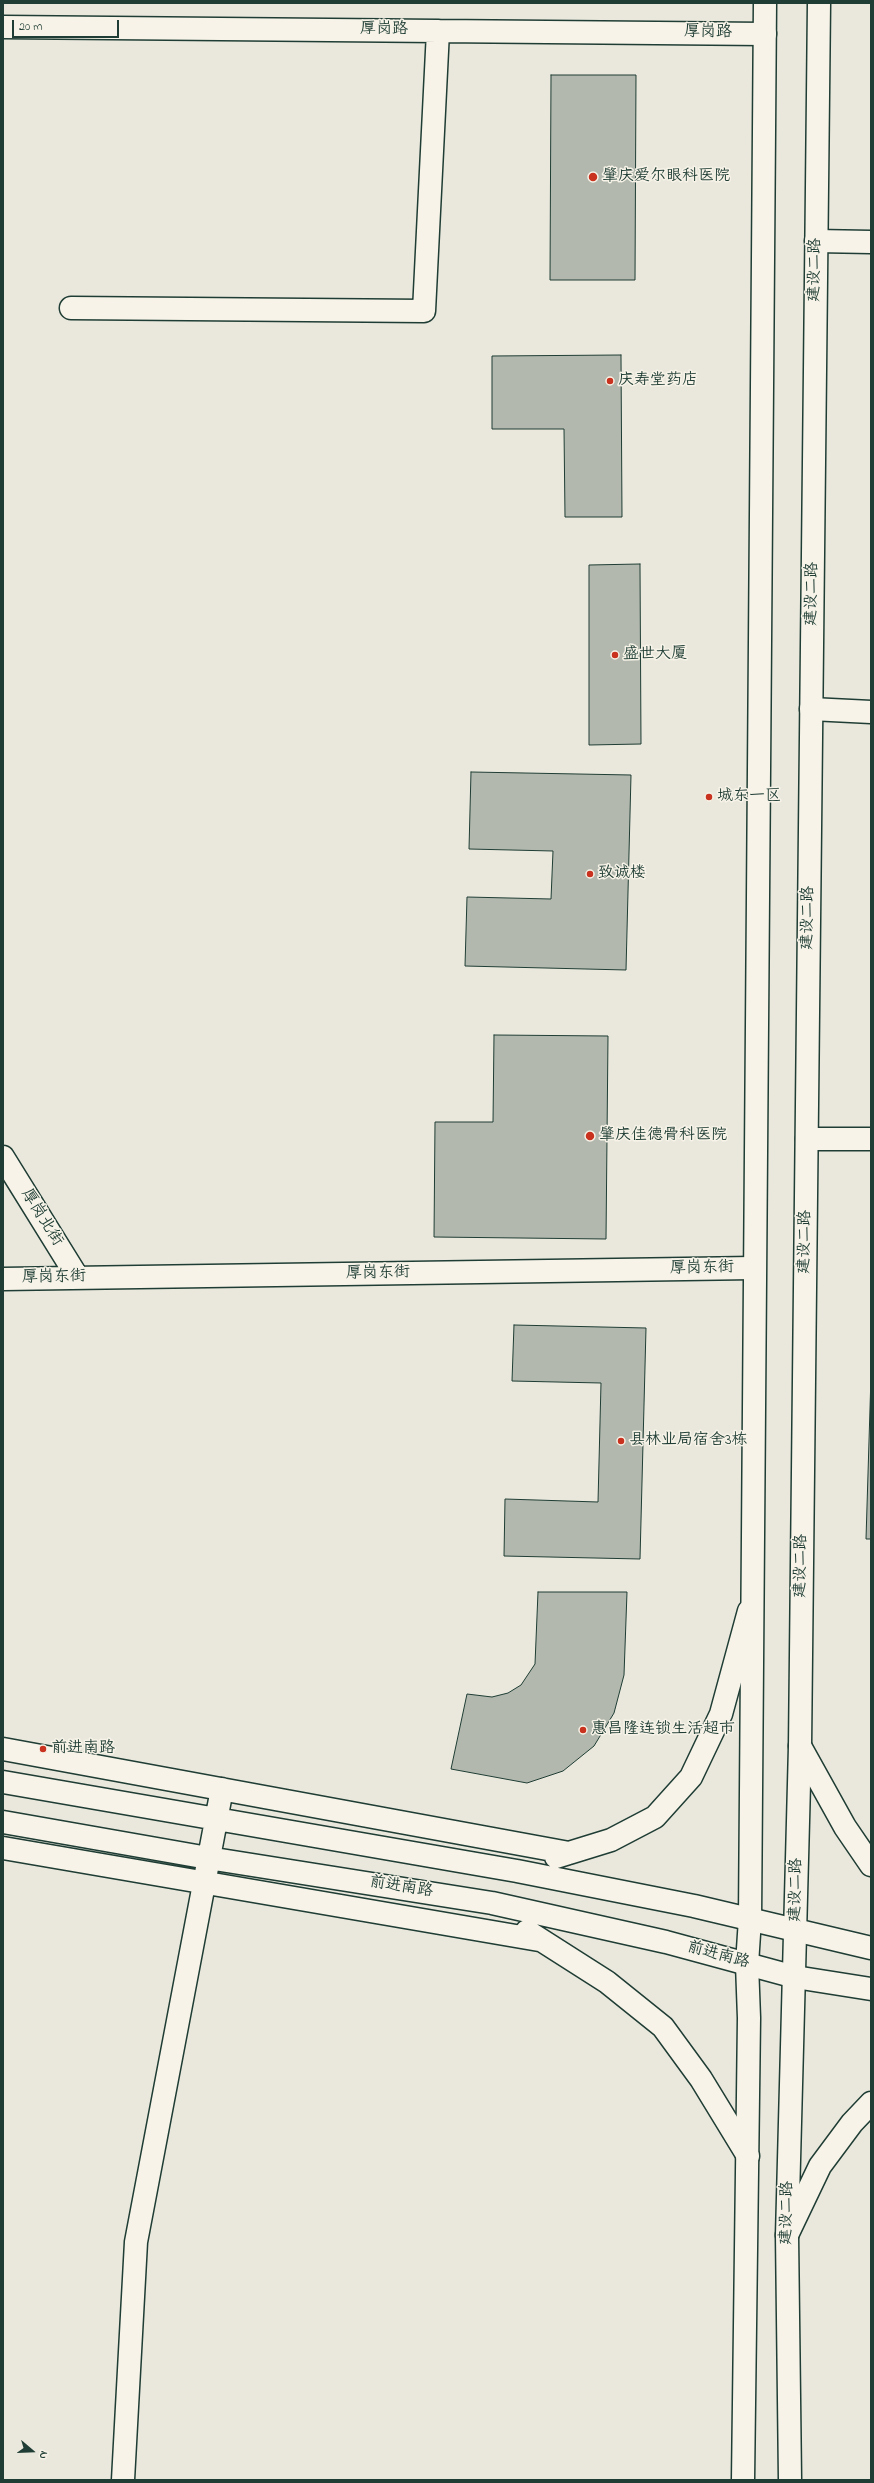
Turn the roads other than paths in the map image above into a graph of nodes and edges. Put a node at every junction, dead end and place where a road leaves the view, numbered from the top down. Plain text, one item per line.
1 (765, 3) edge
2 (819, 3) edge
3 (3, 27) edge
4 (438, 31) junction
5 (764, 34) junction
6 (816, 241) junction
7 (871, 242) edge
8 (71, 308) dead end
9 (811, 709) junction
10 (871, 712) edge
11 (807, 1139) junction
12 (871, 1139) edge
13 (3, 1157) edge
14 (753, 1268) junction
15 (78, 1278) junction
16 (3, 1279) edge
17 (751, 1604) junction
18 (800, 1746) junction
19 (3, 1749) edge
20 (3, 1782) edge
21 (222, 1789) junction
22 (216, 1819) junction
23 (3, 1822) edge
24 (470, 1834) junction
25 (3, 1848) edge
26 (569, 1853) junction
27 (208, 1858) junction
28 (871, 1865) edge
29 (517, 1871) junction
30 (204, 1883) junction
31 (492, 1903) junction
32 (750, 1919) junction
33 (443, 1924) junction
34 (796, 1930) junction
35 (539, 1940) junction
36 (871, 1948) edge
37 (747, 1964) junction
38 (795, 1977) junction
39 (871, 1989) edge
40 (871, 2103) edge
41 (748, 2156) junction
42 (787, 2235) junction
43 (123, 2480) edge
44 (744, 2480) edge
45 (790, 2480) edge

1 - 5 street
2 - 6 street, 建设二路
3 - 4 street, 厚岗路
4 - 5 street, 厚岗路
4 - 8 street
5 - 14 street
6 - 7 street
6 - 9 street, 建设二路
9 - 10 street
9 - 11 street, 建设二路
11 - 12 street
11 - 18 street, 建设二路
13 - 15 street, 厚岗北街
14 - 15 street, 厚岗东街
14 - 17 street
15 - 16 street, 厚岗东街
17 - 26 street
17 - 32 street
18 - 28 street
18 - 34 street, 建设二路
19 - 21 street
20 - 22 street
21 - 22 street
21 - 24 street
22 - 27 street
22 - 29 street
23 - 27 street, 前进南路
24 - 26 street
24 - 29 street
25 - 30 street, 前进南路
26 - 29 street
27 - 30 street
27 - 31 street, 前进南路
29 - 32 street
30 - 33 street, 前进南路
30 - 43 street
31 - 33 street
31 - 35 street
31 - 37 street, 前进南路
32 - 34 street
32 - 37 street
33 - 35 street, 前进南路
34 - 36 street
34 - 38 street, 建设二路
35 - 41 street
37 - 38 street, 前进南路
37 - 41 street
38 - 39 street, 前进南路
38 - 42 street, 建设二路
40 - 42 street
41 - 44 street
42 - 45 street, 建设二路

